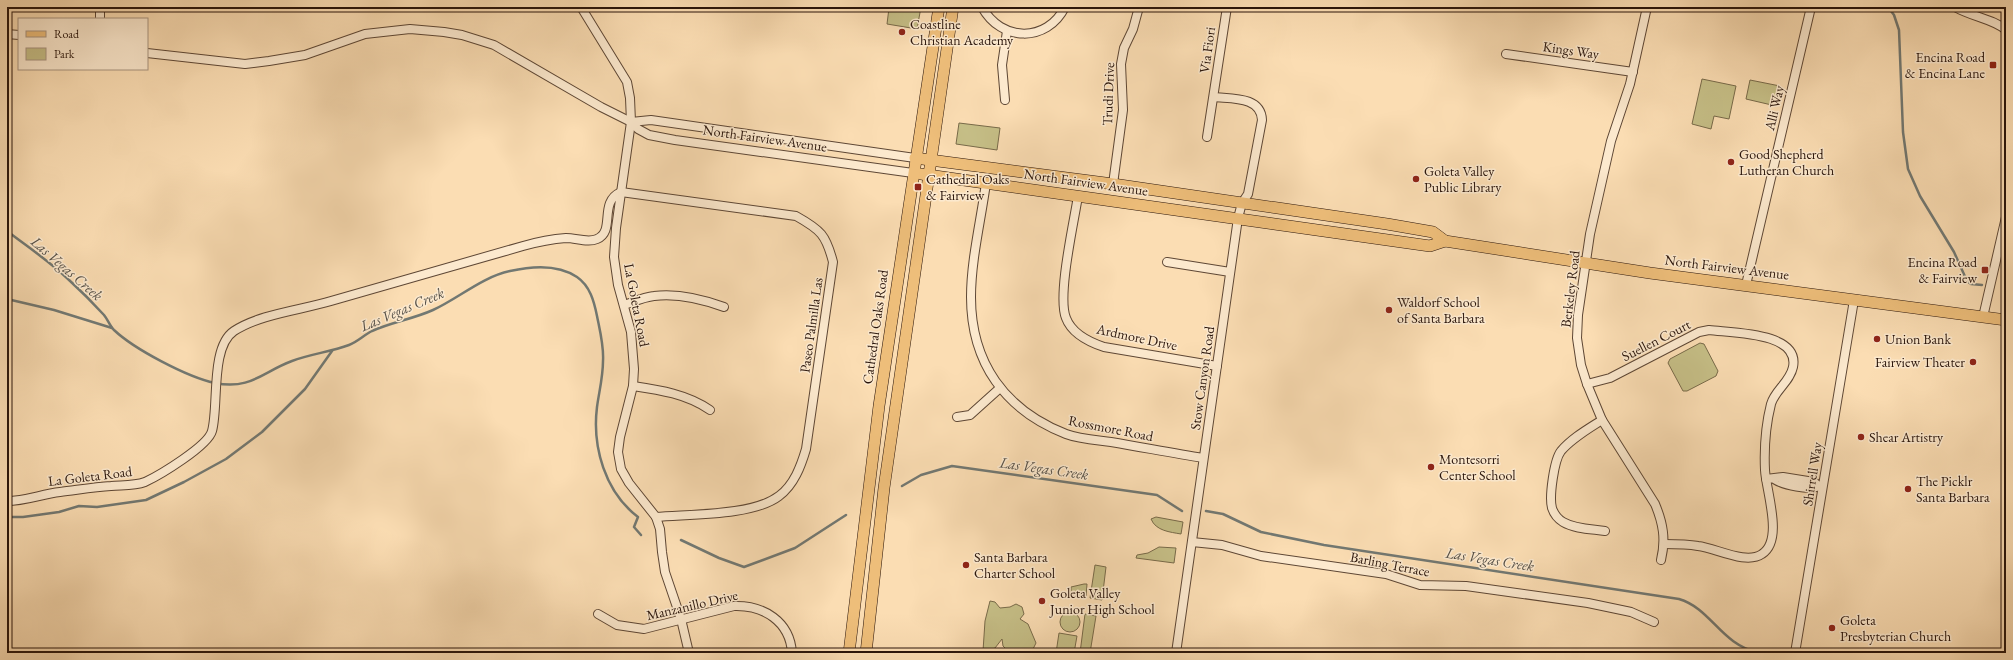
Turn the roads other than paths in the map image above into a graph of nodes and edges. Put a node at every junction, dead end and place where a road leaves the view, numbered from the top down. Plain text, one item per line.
1 (100, 7) edge
2 (581, 7) edge
3 (939, 7) edge
4 (953, 7) edge
5 (982, 7) edge
6 (1065, 7) edge
7 (1139, 7) edge
8 (1227, 7) edge
9 (1647, 7) edge
10 (1811, 7) edge
11 (1955, 7) edge
12 (100, 18) edge
13 (2002, 22) edge
14 (2006, 30) edge
15 (1007, 31) junction
16 (7, 34) edge
17 (18, 35) edge
18 (148, 52) edge
19 (1506, 54) dead end
20 (1633, 72) junction
21 (1214, 97) junction
22 (1005, 100) dead end
23 (631, 122) junction
24 (1207, 137) dead end
25 (915, 158) junction
26 (931, 160) junction
27 (914, 173) junction
28 (929, 175) junction
29 (986, 183) junction
30 (1113, 184) junction
31 (621, 192) junction
32 (1078, 196) junction
33 (1242, 204) junction
34 (2006, 217) edge
35 (1238, 218) junction
36 (1445, 241) junction
37 (1167, 262) dead end
38 (1586, 263) junction
39 (1230, 272) junction
40 (1746, 285) junction
41 (1854, 300) junction
42 (624, 305) junction
43 (724, 307) dead end
44 (1983, 317) junction
45 (2006, 320) edge
46 (1217, 366) junction
47 (1587, 384) junction
48 (633, 386) junction
49 (1000, 388) junction
50 (710, 410) dead end
51 (957, 417) dead end
52 (1602, 420) junction
53 (1203, 458) junction
54 (1770, 479) junction
55 (1821, 486) junction
56 (7, 501) edge
57 (656, 517) junction
58 (1605, 531) dead end
59 (1192, 542) junction
60 (1664, 544) junction
61 (1661, 560) dead end
62 (598, 614) dead end
63 (681, 619) junction
64 (1654, 622) dead end
65 (689, 653) edge
66 (792, 653) edge
67 (849, 653) edge
68 (866, 653) edge
69 (1176, 653) edge
70 (1795, 653) edge

1 - 12 street
2 - 23 street, La Goleta Road
3 - 25 main road, Cathedral Oaks Road
4 - 26 main road
5 - 15 street
6 - 15 street
7 - 30 street, Trudi Drive
8 - 21 street, Via Fiori
9 - 20 street, Berkeley Road
10 - 40 street, Alli Way
11 - 13 street
13 - 14 street
15 - 22 street
16 - 17 street
18 - 23 street, North Fairview Avenue
19 - 20 street, Kings Way
20 - 38 street, Berkeley Road
21 - 24 street, Via Fiori
21 - 33 street, Stow Canyon Road
23 - 25 street, North Fairview Avenue
23 - 27 street, North Fairview Avenue
23 - 31 street, La Goleta Road
25 - 26 main road, North Fairview Avenue
25 - 27 main road, Cathedral Oaks Road
26 - 28 main road
26 - 30 main road, North Fairview Avenue
27 - 28 main road, North Fairview Avenue
27 - 67 main road, Cathedral Oaks Road
28 - 29 main road, North Fairview Avenue
28 - 68 main road
29 - 32 main road, North Fairview Avenue
29 - 49 street, Rossmore Road
30 - 33 main road, North Fairview Avenue
31 - 42 street, La Goleta Road
31 - 56 street, La Goleta Road
31 - 57 street, Paseo Palmilla Las
32 - 35 main road, North Fairview Avenue
32 - 46 street, Ardmore Drive
33 - 35 street, Stow Canyon Road
33 - 36 main road, North Fairview Avenue
34 - 44 street
35 - 36 main road, North Fairview Avenue
35 - 39 street, Stow Canyon Road
36 - 38 main road, North Fairview Avenue
37 - 39 street
38 - 40 main road, North Fairview Avenue
38 - 47 street, Berkeley Road
39 - 46 street, Stow Canyon Road
40 - 41 main road, North Fairview Avenue
41 - 44 main road, North Fairview Avenue
41 - 55 street, Shirrell Way
42 - 43 street
42 - 48 street, La Goleta Road
44 - 45 main road, North Fairview Avenue
46 - 53 street, Stow Canyon Road
47 - 52 street, Berkeley Road
47 - 54 street, Suellen Court
48 - 50 street
48 - 57 street, La Goleta Road
49 - 51 street
49 - 53 street, Rossmore Road
52 - 58 street
52 - 60 street, Berkeley Road
53 - 59 street, Stow Canyon Road
54 - 55 street
54 - 60 street, Suellen Court
55 - 70 street, Shirrell Way
57 - 63 street, La Goleta Road
59 - 64 street, Barling Terrace
59 - 69 street, Stow Canyon Road
60 - 61 street, Berkeley Road
62 - 63 street, Manzanillo Drive
63 - 65 street, La Goleta Road
63 - 66 street, Manzanillo Drive

